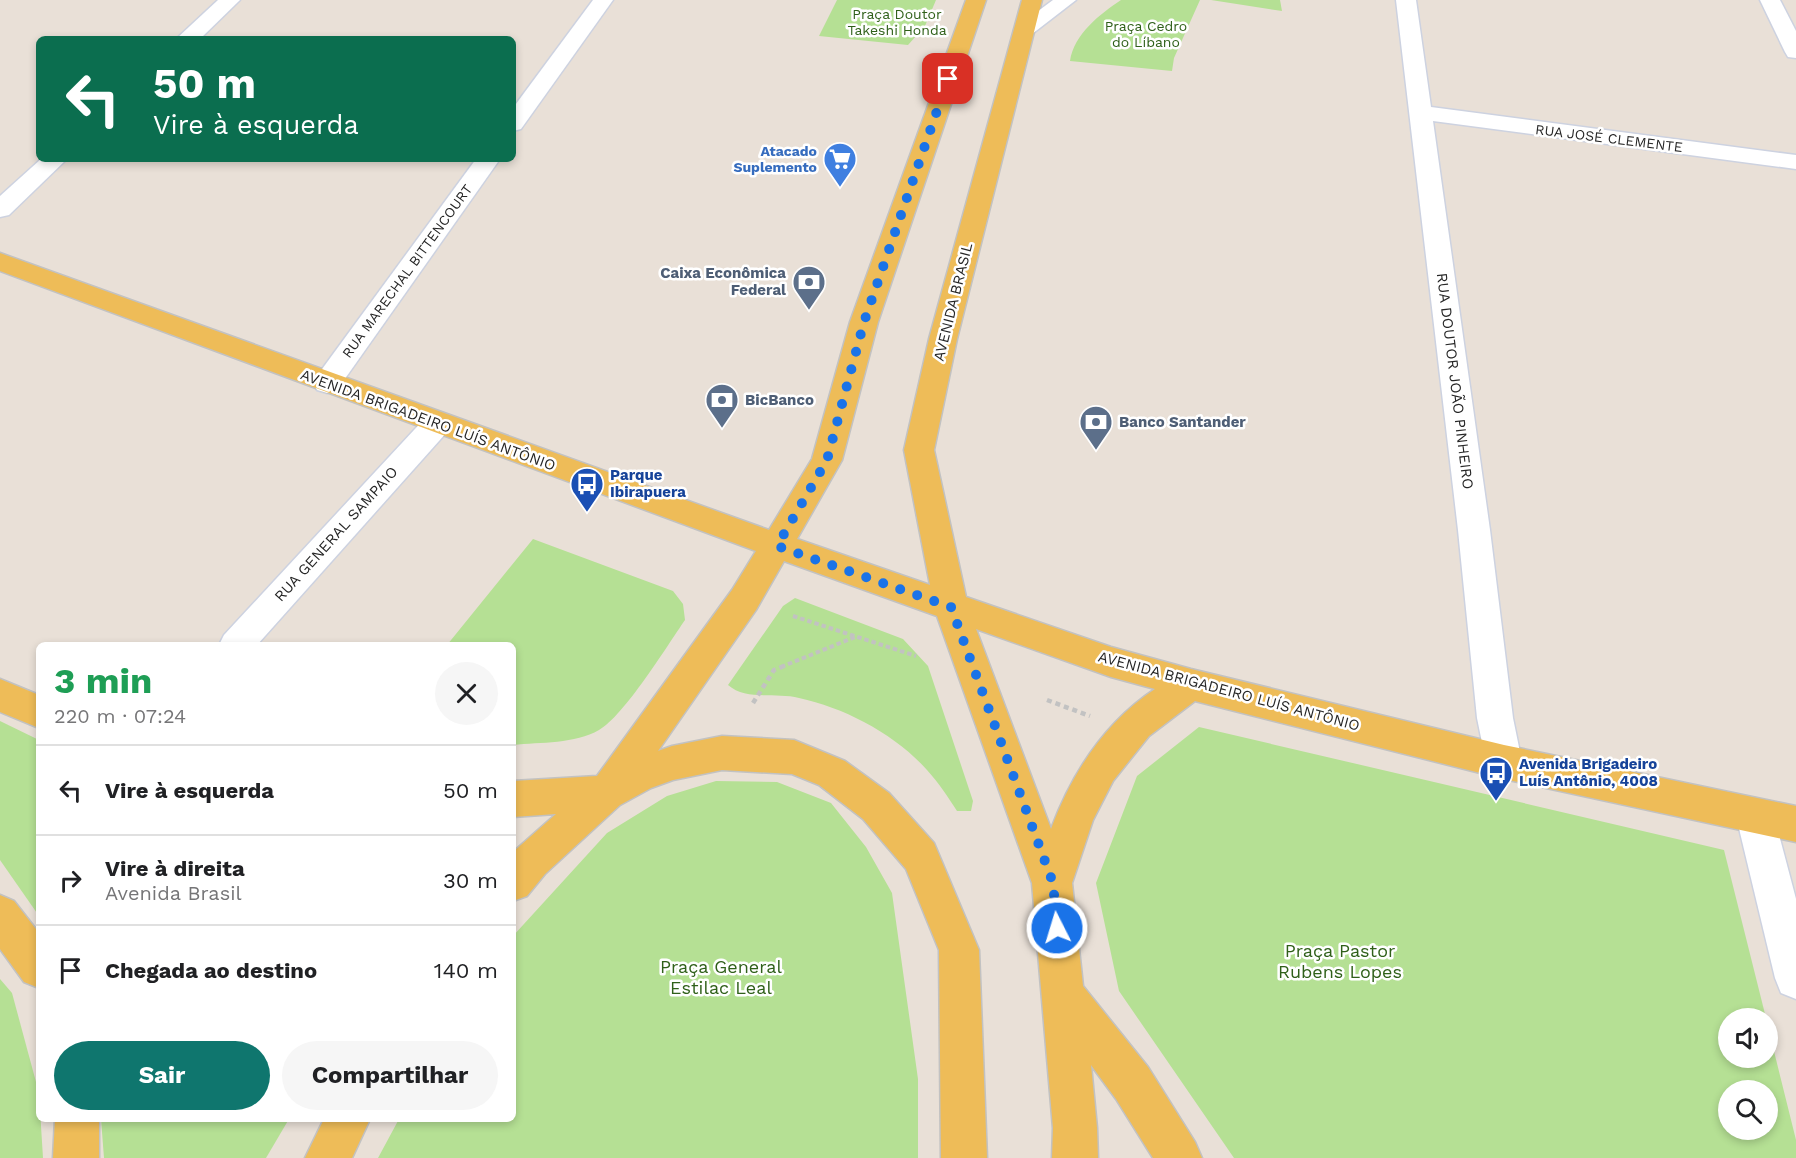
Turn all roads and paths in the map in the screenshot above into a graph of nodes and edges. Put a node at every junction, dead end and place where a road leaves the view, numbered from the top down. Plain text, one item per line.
1 (230, 0) edge
2 (603, 0) edge
3 (976, 0) edge
4 (1032, 0) edge
5 (1066, 0) edge
6 (1406, 0) edge
7 (1770, 0) edge
8 (1024, 30) junction
9 (190, 36) edge
10 (1796, 52) edge
11 (1422, 113) junction
12 (516, 120) edge
13 (52, 162) edge
14 (486, 162) edge
15 (1796, 162) edge
16 (0, 209) edge
17 (0, 262) edge
18 (327, 383) junction
19 (437, 424) junction
20 (777, 546) junction
21 (951, 607) junction
22 (792, 616) dead end
23 (856, 637) junction
24 (239, 642) edge
25 (916, 656) dead end
26 (1191, 684) junction
27 (1053, 694) dead end
28 (0, 695) edge
29 (1047, 700) dead end
30 (1054, 702) junction
31 (753, 703) dead end
32 (36, 711) edge
33 (1090, 716) dead end
34 (1504, 762) junction
35 (607, 793) junction
36 (516, 799) edge
37 (1755, 816) junction
38 (1796, 824) edge
39 (516, 878) edge
40 (1053, 883) junction
41 (0, 915) edge
42 (36, 964) edge
43 (1796, 978) edge
44 (1063, 995) junction
45 (77, 1122) edge
46 (346, 1122) edge
47 (76, 1158) edge
48 (328, 1158) edge
49 (964, 1158) edge
50 (1075, 1158) edge
51 (1179, 1158) edge

1 - 9 street
2 - 12 street
3 - 20 main road
4 - 8 main road, AVENIDA BRASIL
5 - 8 street
6 - 11 street, RUA DOUTOR JOÃO PINHEIRO
7 - 10 street
8 - 21 main road, AVENIDA BRASIL
11 - 15 street, RUA JOSÉ CLEMENTE
11 - 34 street, RUA DOUTOR JOÃO PINHEIRO
13 - 16 street
14 - 18 street, RUA MARECHAL BITTENCOURT
17 - 18 main road, AVENIDA BRIGADEIRO LUÍS ANTÔNIO
18 - 19 main road, AVENIDA BRIGADEIRO LUÍS ANTÔNIO
19 - 20 main road, AVENIDA BRIGADEIRO LUÍS ANTÔNIO
19 - 24 street, RUA GENERAL SAMPAIO
20 - 21 main road, AVENIDA BRIGADEIRO LUÍS ANTÔNIO
20 - 35 main road
21 - 26 main road, AVENIDA BRIGADEIRO LUÍS ANTÔNIO
21 - 40 main road, AVENIDA BRASIL
22 - 23 path
23 - 25 path
23 - 31 path
26 - 34 main road, AVENIDA BRIGADEIRO LUÍS ANTÔNIO
26 - 40 main road
27 - 30 path
28 - 32 main road
29 - 30 path
30 - 33 path
34 - 37 main road, AVENIDA BRIGADEIRO LUÍS ANTÔNIO
35 - 36 main road
35 - 39 main road
35 - 49 main road
37 - 38 main road, AVENIDA BRIGADEIRO LUÍS ANTÔNIO
37 - 43 street
40 - 44 main road
41 - 42 main road
44 - 50 main road
44 - 51 main road
45 - 47 main road
46 - 48 main road

